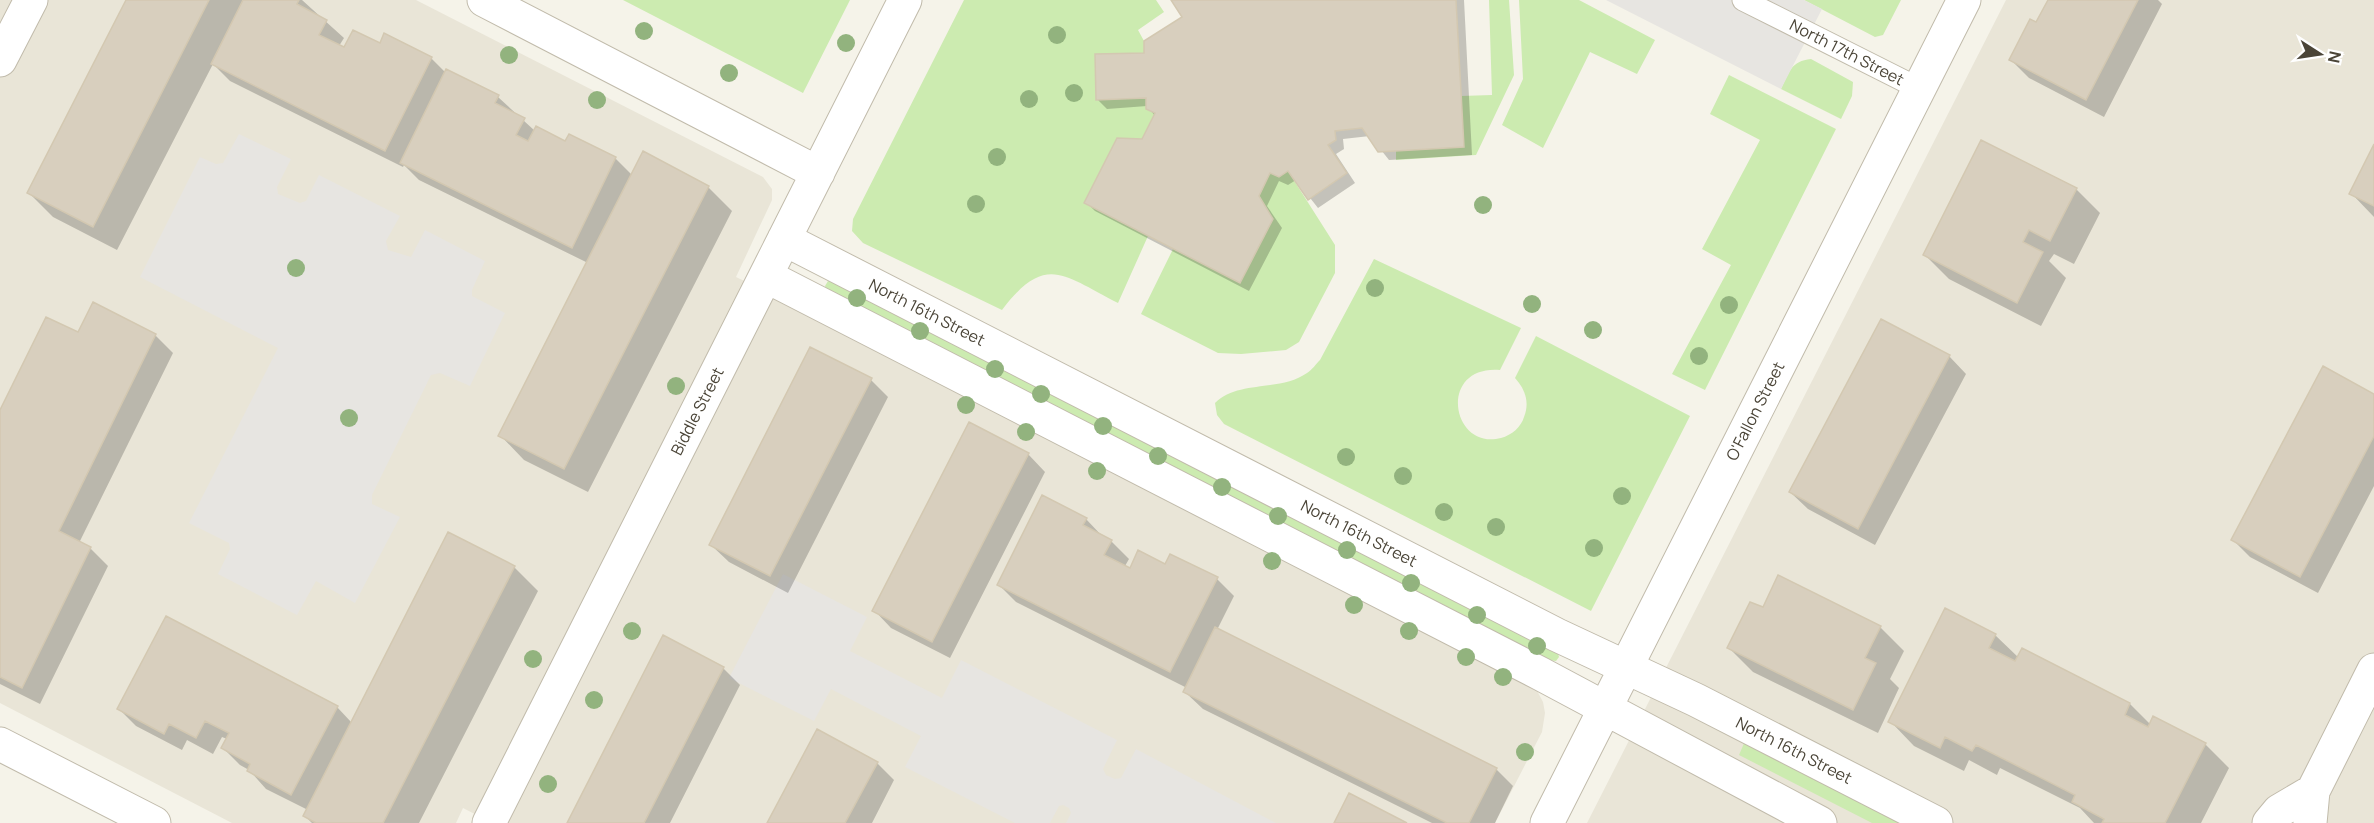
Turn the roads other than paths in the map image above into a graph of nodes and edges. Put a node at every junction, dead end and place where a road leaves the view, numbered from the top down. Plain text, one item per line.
1 (31, 0) edge
2 (484, 0) edge
3 (905, 0) edge
4 (1743, 0) edge
5 (1964, 0) edge
6 (0, 60) edge
7 (1918, 88) junction
8 (818, 173) junction
9 (784, 239) junction
10 (766, 276) junction
11 (1626, 667) junction
12 (2374, 670) edge
13 (1605, 708) junction
14 (0, 744) edge
15 (2313, 791) junction
16 (154, 823) edge
17 (489, 823) edge
18 (1547, 823) edge
19 (1820, 823) edge
20 (1936, 823) edge
21 (2269, 823) edge
22 (2310, 823) edge

1 - 6 street
2 - 8 street
3 - 8 street, Biddle Street
4 - 7 lane, North 17th Street
5 - 7 street, O'Fallon Street
7 - 11 street, O'Fallon Street
8 - 9 street, Biddle Street
9 - 10 street, Biddle Street
9 - 11 street, North 16th Street
10 - 13 street
10 - 17 street, Biddle Street
11 - 13 street, O'Fallon Street
11 - 20 street, North 16th Street
12 - 15 street
13 - 18 street, O'Fallon Street
13 - 19 street
14 - 16 street
15 - 21 street
15 - 22 street

